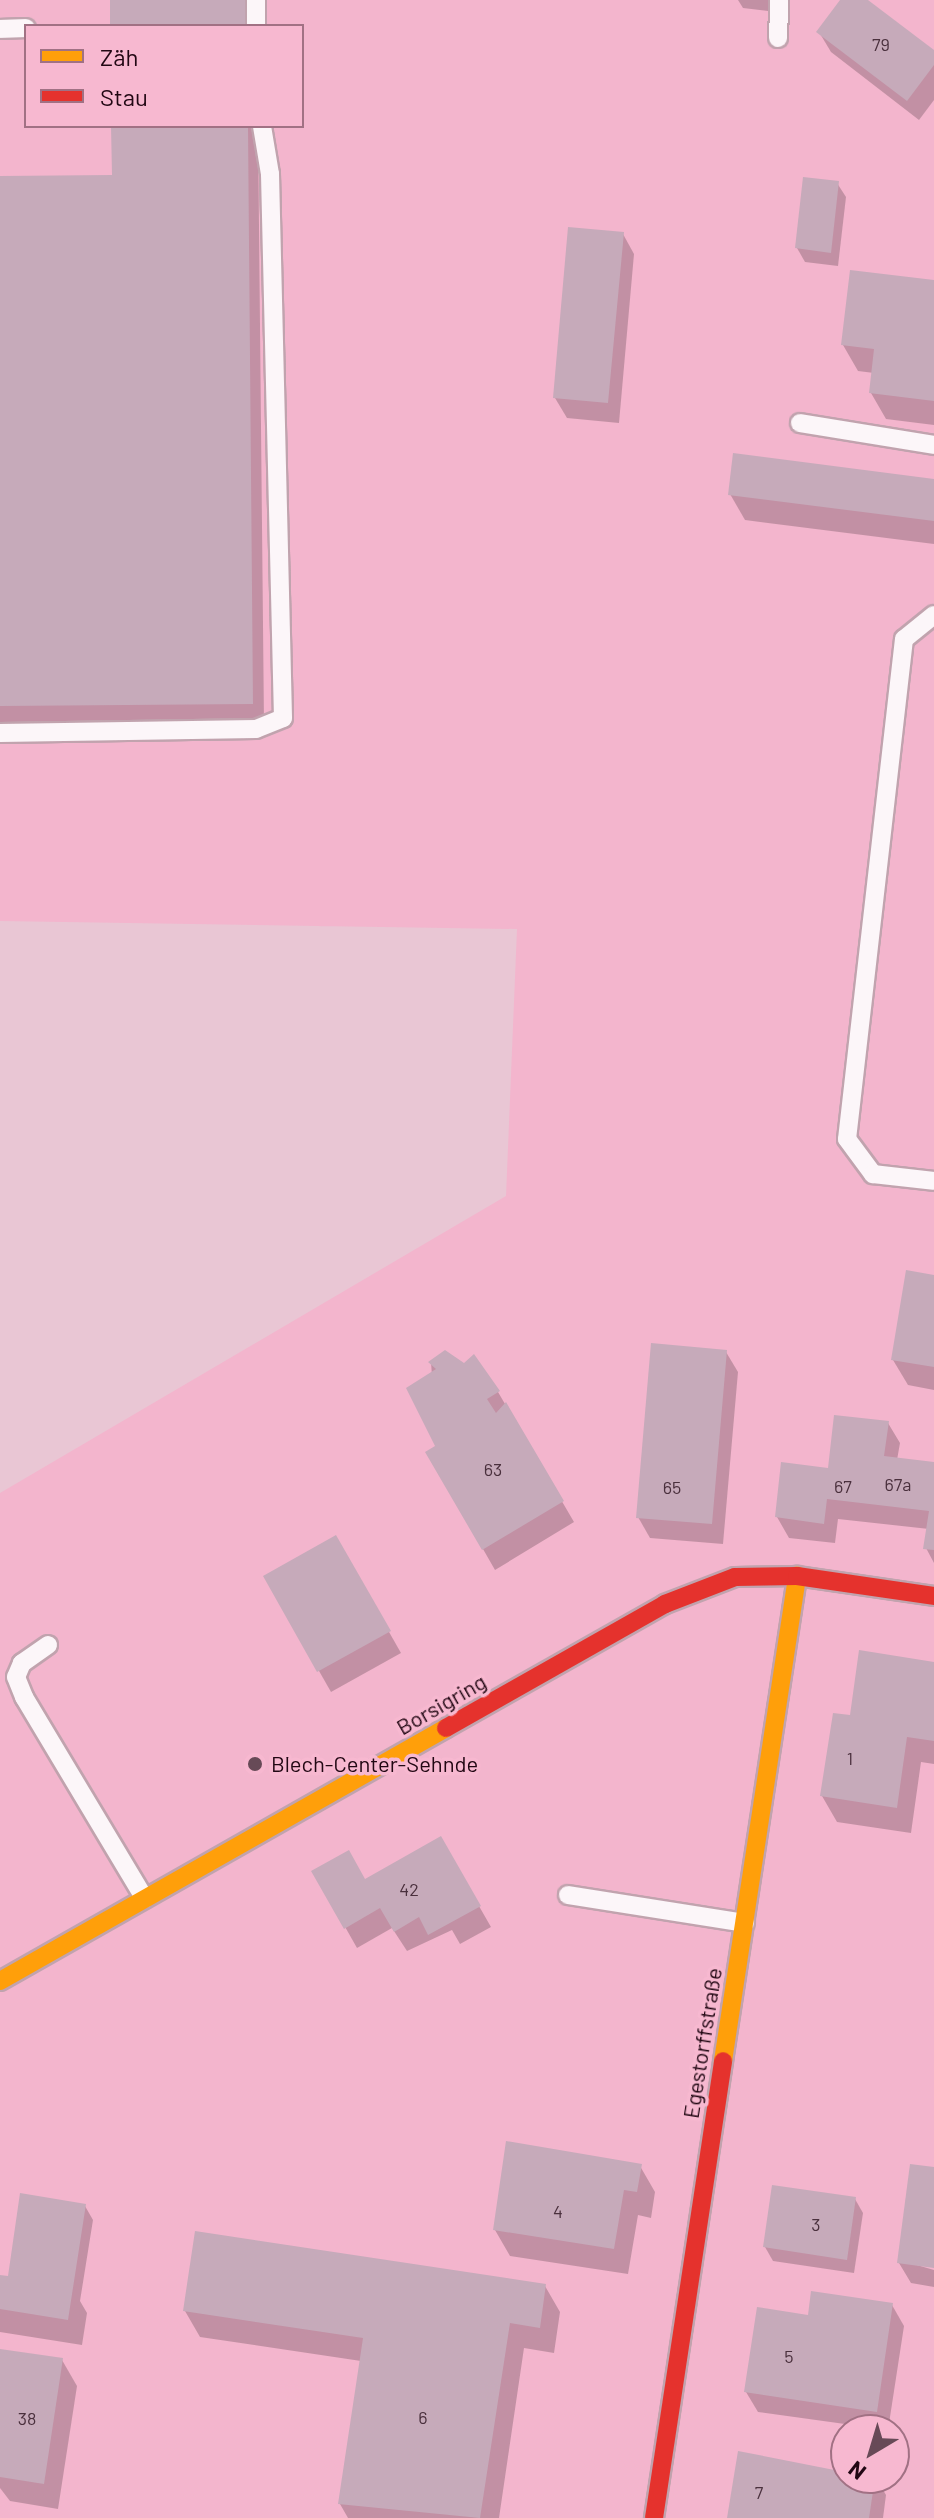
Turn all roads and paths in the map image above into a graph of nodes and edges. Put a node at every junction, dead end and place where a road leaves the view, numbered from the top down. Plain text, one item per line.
1 (256, 0) edge
2 (779, 0) edge
3 (256, 24) edge
4 (24, 28) edge
5 (0, 29) edge
6 (778, 38) dead end
7 (262, 128) edge
8 (800, 423) dead end
9 (934, 445) edge
10 (934, 615) edge
11 (0, 733) edge
12 (934, 1181) edge
13 (797, 1576) junction
14 (934, 1596) edge
15 (48, 1645) dead end
16 (568, 1895) dead end
17 (145, 1899) junction
18 (745, 1923) junction
19 (0, 1981) edge
20 (654, 2518) edge

1 - 3 lane
2 - 6 lane
4 - 5 lane
7 - 11 lane
8 - 9 lane
10 - 12 lane
13 - 14 street, Borsigring
13 - 17 street, Borsigring
13 - 18 street, Egestorffstraße
15 - 17 lane
16 - 18 lane
17 - 19 street, Borsigring
18 - 20 street, Egestorffstraße

